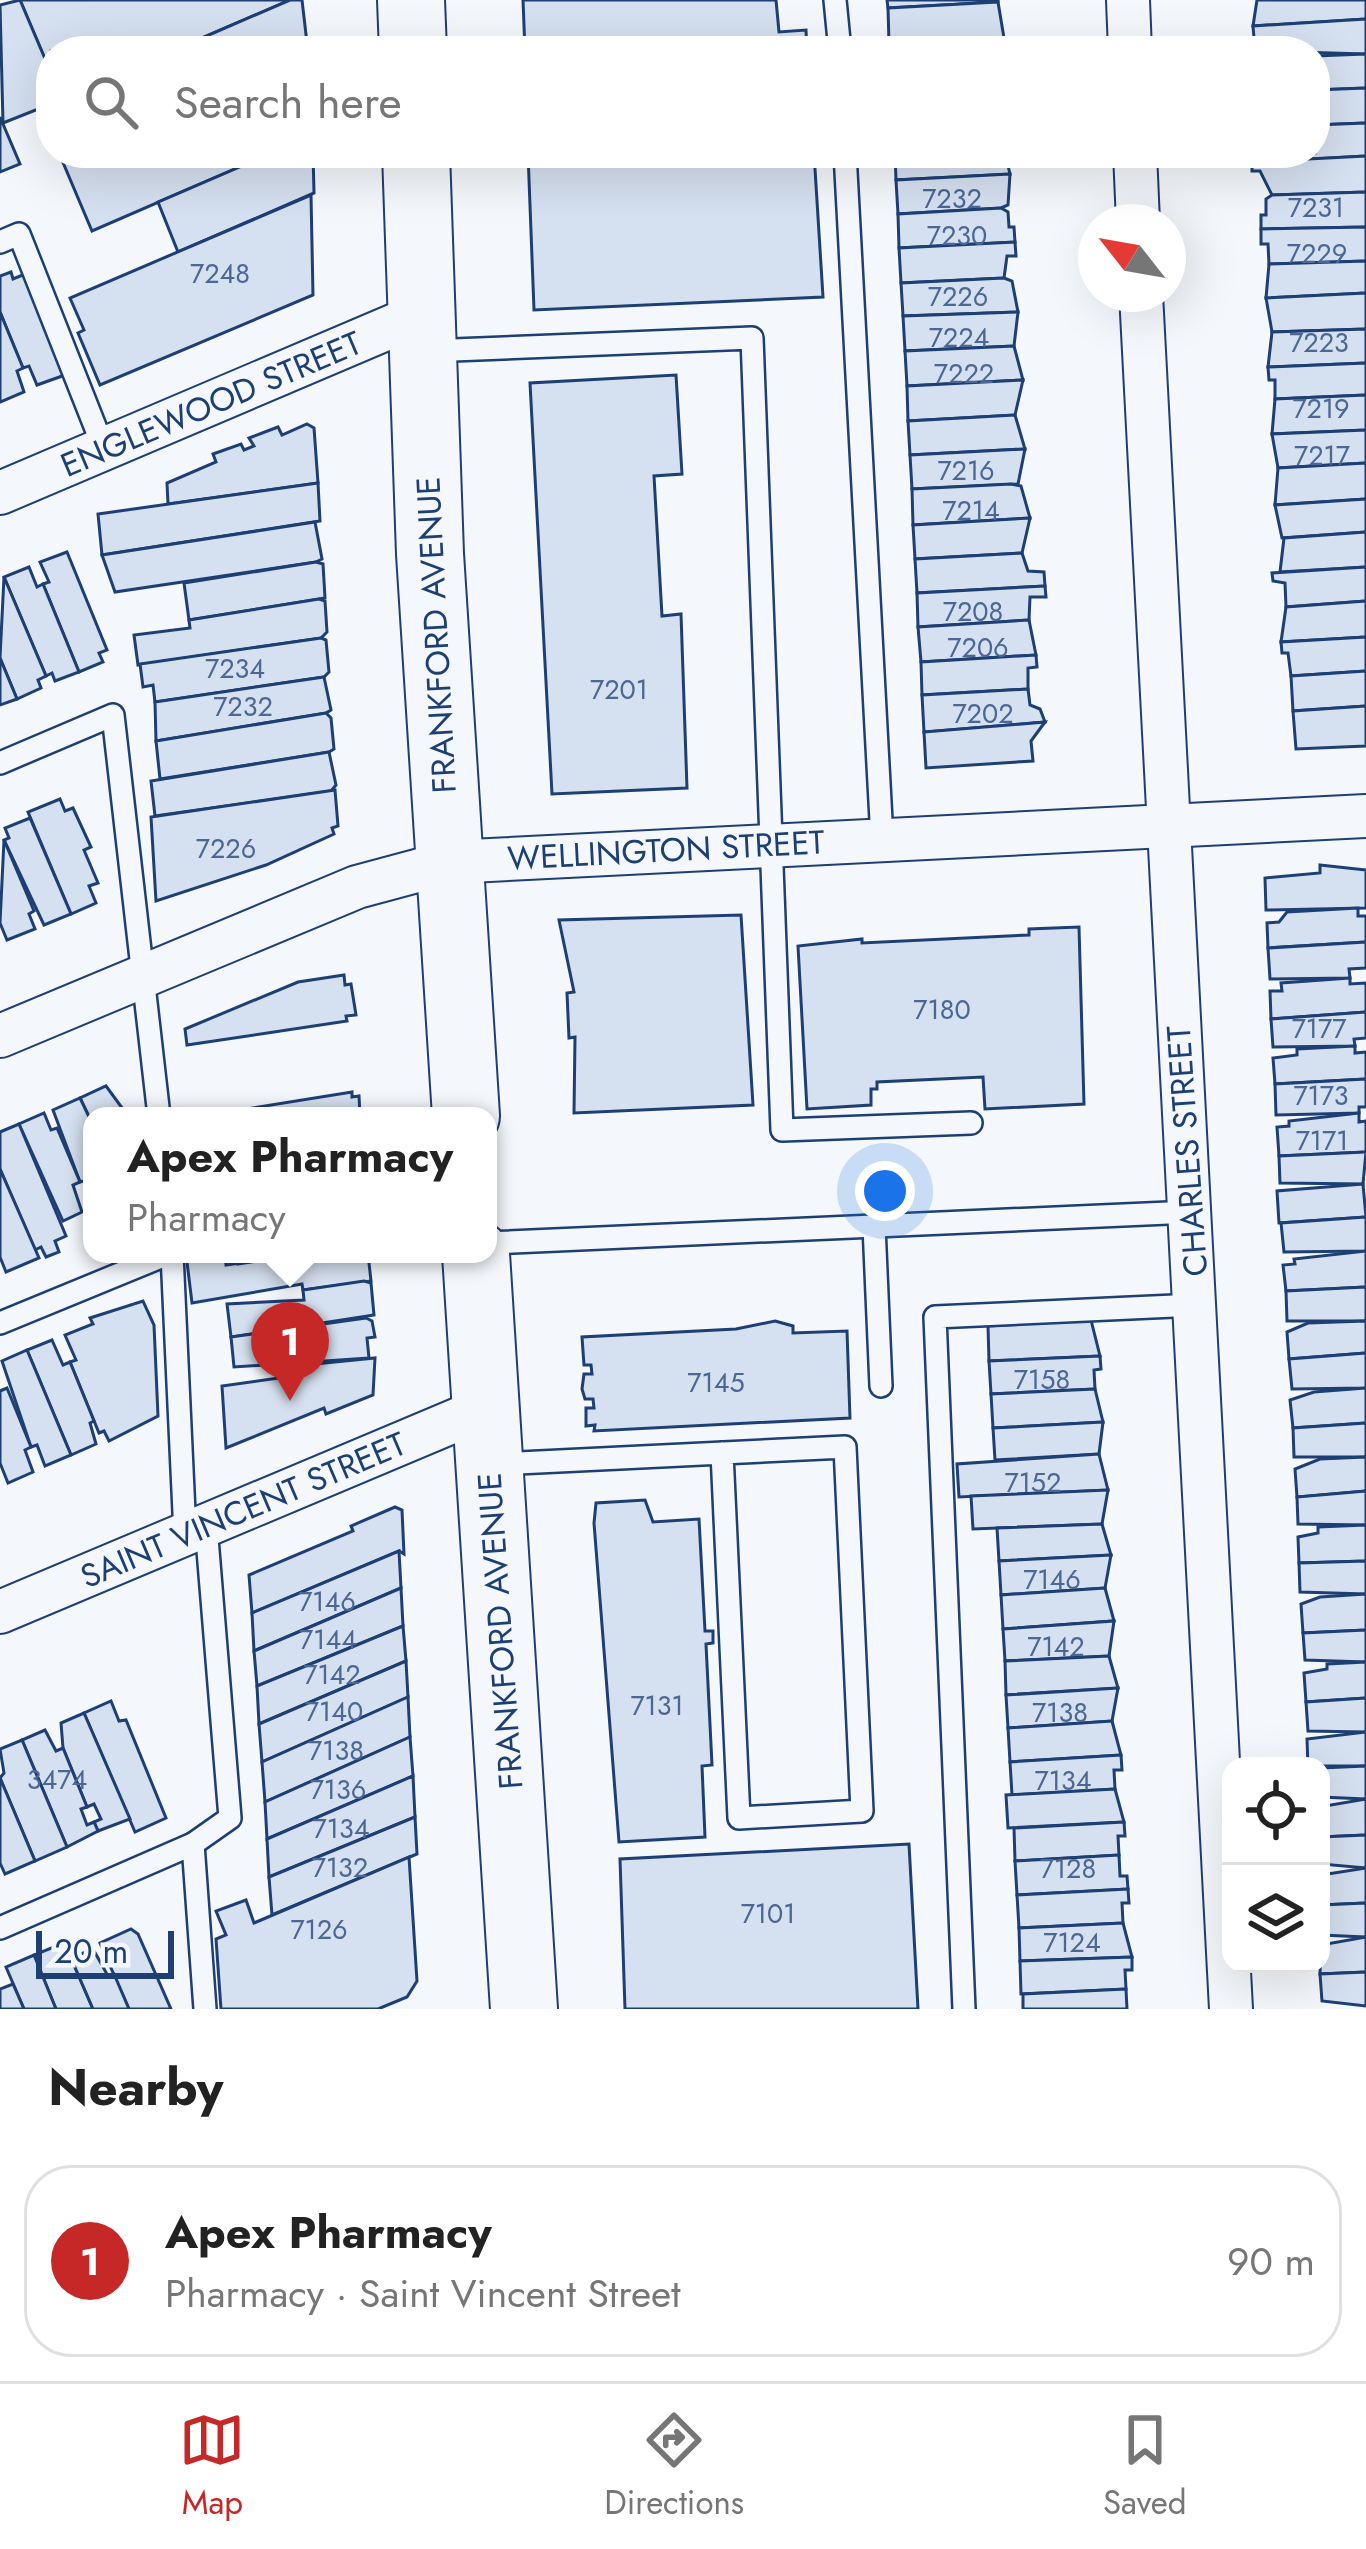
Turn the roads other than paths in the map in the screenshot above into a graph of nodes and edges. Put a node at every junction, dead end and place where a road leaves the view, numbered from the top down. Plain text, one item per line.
1 (411, 0) edge
2 (835, 0) edge
3 (1128, 0) edge
4 (412, 36) edge
5 (839, 36) edge
6 (1129, 36) edge
7 (416, 168) edge
8 (846, 168) edge
9 (1136, 168) edge
10 (1137, 204) edge
11 (0, 242) edge
12 (1142, 312) edge
13 (422, 333) junction
14 (104, 449) junction
15 (0, 493) edge
16 (0, 763) edge
17 (1366, 816) edge
18 (1165, 824) junction
19 (882, 839) junction
20 (771, 845) junction
21 (450, 862) junction
22 (146, 975) junction
23 (0, 1036) edge
24 (158, 1107) edge
25 (465, 1107) edge
26 (971, 1123) dead end
27 (1191, 1212) junction
28 (874, 1226) junction
29 (497, 1243) edge
30 (148, 1263) edge
31 (171, 1263) edge
32 (477, 1263) edge
33 (1196, 1305) junction
34 (0, 1323) edge
35 (881, 1386) dead end
36 (487, 1436) junction
37 (722, 1453) junction
38 (195, 1530) junction
39 (0, 1612) edge
40 (193, 1844) junction
41 (0, 1928) edge
42 (205, 2009) edge
43 (524, 2009) edge
44 (964, 2009) edge
45 (1231, 2009) edge

1 - 4 main road
2 - 5 lane
3 - 6 street
7 - 13 main road, FRANKFORD AVENUE
8 - 19 lane
9 - 10 street
11 - 14 lane
12 - 18 street, CHARLES STREET
13 - 14 street, ENGLEWOOD STREET
13 - 20 lane
13 - 21 main road, FRANKFORD AVENUE
14 - 15 street, ENGLEWOOD STREET
16 - 22 lane
17 - 18 street, WELLINGTON STREET
18 - 19 street, WELLINGTON STREET
18 - 27 street, CHARLES STREET
19 - 20 street, WELLINGTON STREET
20 - 21 street, WELLINGTON STREET
20 - 26 lane
21 - 22 street, WELLINGTON STREET
21 - 25 main road, FRANKFORD AVENUE
22 - 23 street, WELLINGTON STREET
22 - 24 lane
27 - 28 lane
27 - 33 street, CHARLES STREET
28 - 29 lane
28 - 35 lane
30 - 34 lane
31 - 38 lane
32 - 36 main road, FRANKFORD AVENUE
33 - 44 lane
33 - 45 street, CHARLES STREET
36 - 37 lane
36 - 38 street, SAINT VINCENT STREET
36 - 43 main road, FRANKFORD AVENUE
37 - 37 lane
38 - 39 street, SAINT VINCENT STREET
38 - 40 lane
40 - 41 lane
40 - 42 lane

